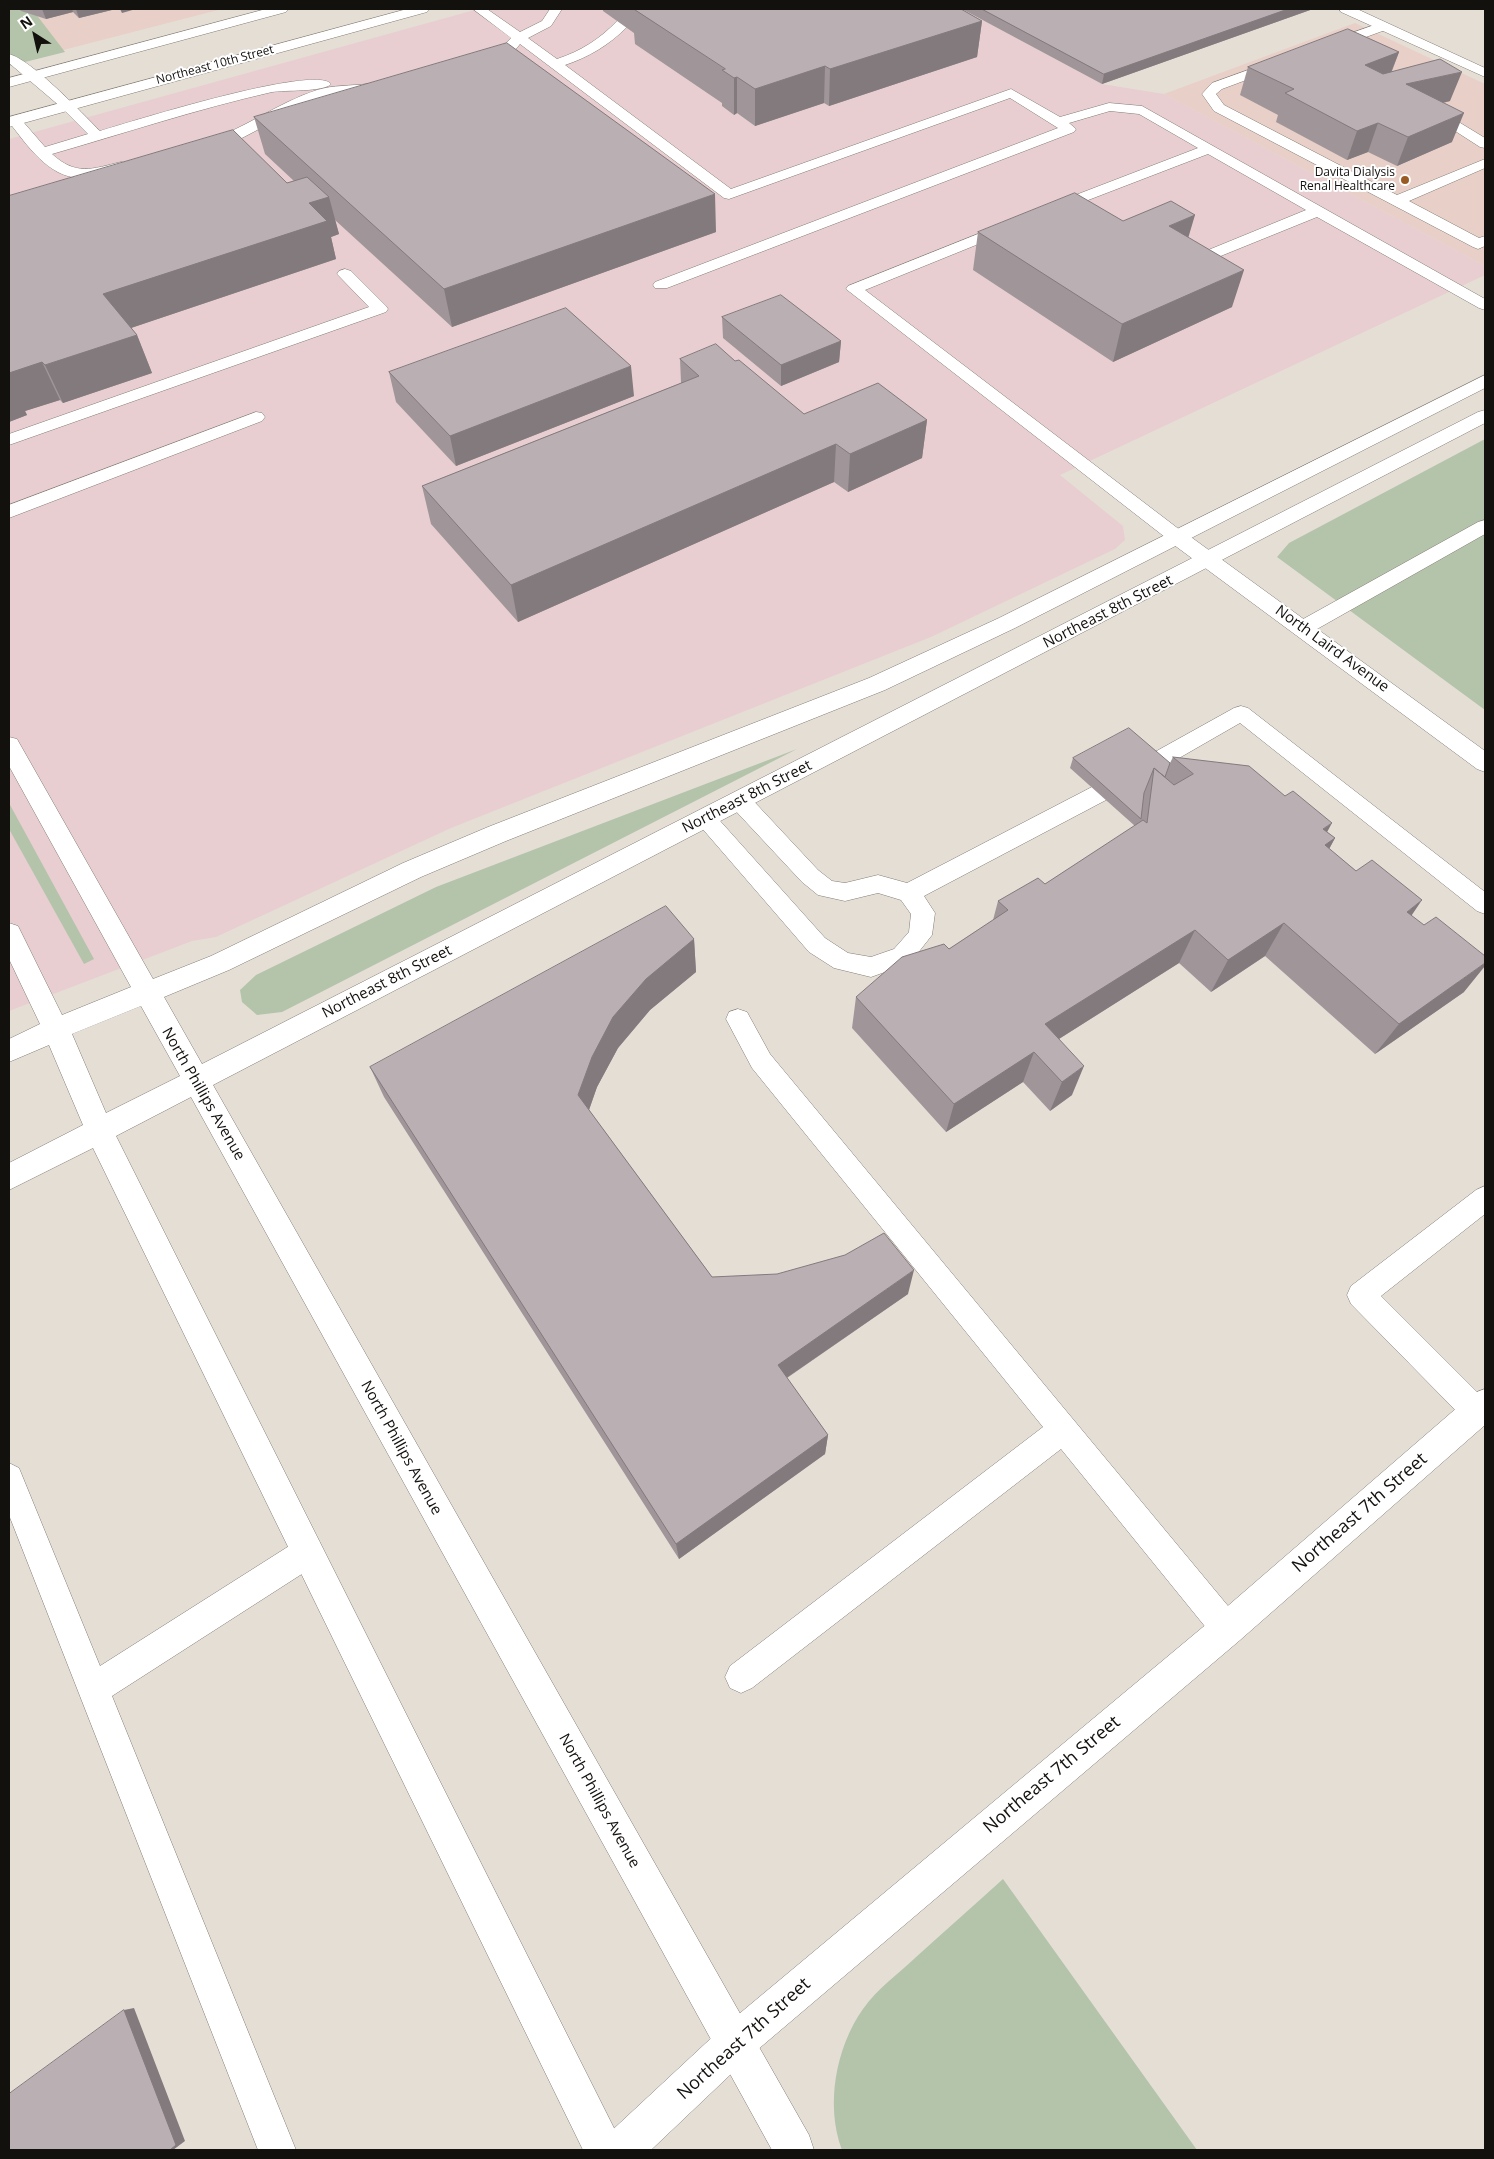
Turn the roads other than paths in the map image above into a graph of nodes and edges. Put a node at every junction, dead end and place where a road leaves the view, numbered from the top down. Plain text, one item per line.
1 (281, 9) edge
2 (422, 9) edge
3 (479, 9) edge
4 (556, 9) edge
5 (1346, 9) edge
6 (622, 24) dead end
7 (1383, 26) junction
8 (519, 37) junction
9 (1318, 49) edge
10 (9, 58) edge
11 (1290, 59) edge
12 (1459, 61) junction
13 (470, 63) edge
14 (555, 64) junction
15 (1443, 67) edge
16 (1485, 73) edge
17 (34, 77) junction
18 (9, 83) edge
19 (241, 95) junction
20 (66, 105) junction
21 (1427, 107) edge
22 (11, 121) edge
23 (1058, 122) junction
24 (258, 126) junction
25 (97, 136) junction
26 (1485, 144) edge
27 (1208, 148) junction
28 (190, 151) edge
29 (42, 152) junction
30 (1485, 163) edge
31 (130, 164) edge
32 (1397, 200) junction
33 (1317, 211) junction
34 (1037, 215) edge
35 (1019, 222) edge
36 (1485, 241) edge
37 (1178, 268) edge
38 (346, 274) dead end
39 (661, 285) dead end
40 (1485, 304) edge
41 (1485, 380) edge
42 (1485, 416) edge
43 (256, 417) dead end
44 (9, 440) edge
45 (9, 512) edge
46 (1485, 526) edge
47 (1178, 537) junction
48 (1209, 560) junction
49 (1303, 628) junction
50 (9, 745) edge
51 (1485, 763) edge
52 (740, 801) junction
53 (704, 819) junction
54 (909, 893) junction
55 (1485, 905) edge
56 (9, 932) edge
57 (146, 993) junction
58 (738, 1020) dead end
59 (56, 1028) junction
60 (9, 1051) edge
61 (195, 1080) junction
62 (98, 1130) junction
63 (9, 1177) edge
64 (1485, 1198) edge
65 (1481, 1408) edge
66 (1062, 1430) junction
67 (9, 1478) edge
68 (308, 1552) junction
69 (1227, 1628) junction
70 (741, 1677) dead end
71 (93, 1689) junction
72 (735, 2043) junction
73 (277, 2150) edge
74 (604, 2150) edge
75 (622, 2150) edge
76 (794, 2150) edge

1 - 17 main road
2 - 20 main road, Northeast 10th Street
3 - 8 lane
4 - 8 lane
5 - 7 main road
6 - 14 lane
7 - 9 lane
7 - 12 main road
8 - 13 lane
8 - 14 lane
10 - 17 lane
11 - 32 lane
12 - 15 lane
12 - 16 main road
14 - 23 lane
17 - 18 main road
17 - 20 lane
19 - 24 lane
19 - 24 lane
19 - 25 lane
20 - 22 main road, Northeast 10th Street
20 - 25 lane
21 - 26 lane
22 - 29 lane
23 - 27 lane
23 - 39 lane
24 - 28 lane
25 - 29 lane
27 - 33 lane
27 - 34 lane
29 - 31 lane
30 - 32 lane
32 - 36 lane
33 - 37 lane
33 - 40 lane
35 - 47 lane
38 - 44 lane
41 - 47 main road
42 - 48 main road, Northeast 8th Street
43 - 45 lane
46 - 49 lane
47 - 48 main road, North Laird Avenue
47 - 57 main road
48 - 49 main road, North Laird Avenue
48 - 52 main road, Northeast 8th Street
49 - 51 main road, North Laird Avenue
50 - 57 main road, North Phillips Avenue
52 - 53 main road, Northeast 8th Street
52 - 54 lane
53 - 54 lane
53 - 61 main road, Northeast 8th Street
54 - 55 lane
56 - 59 main road
57 - 59 main road
57 - 61 main road, North Phillips Avenue
58 - 66 lane
59 - 60 main road
59 - 62 main road
61 - 62 main road, Northeast 8th Street
61 - 72 main road, North Phillips Avenue
62 - 63 main road, Northeast 8th Street
62 - 68 main road
64 - 65 lane
65 - 69 main road, Northeast 7th Street
66 - 69 lane
66 - 70 lane
67 - 71 lane
68 - 71 lane
68 - 74 main road
69 - 72 main road, Northeast 7th Street
71 - 73 lane
72 - 75 main road, Northeast 7th Street
72 - 76 main road, North Phillips Avenue

